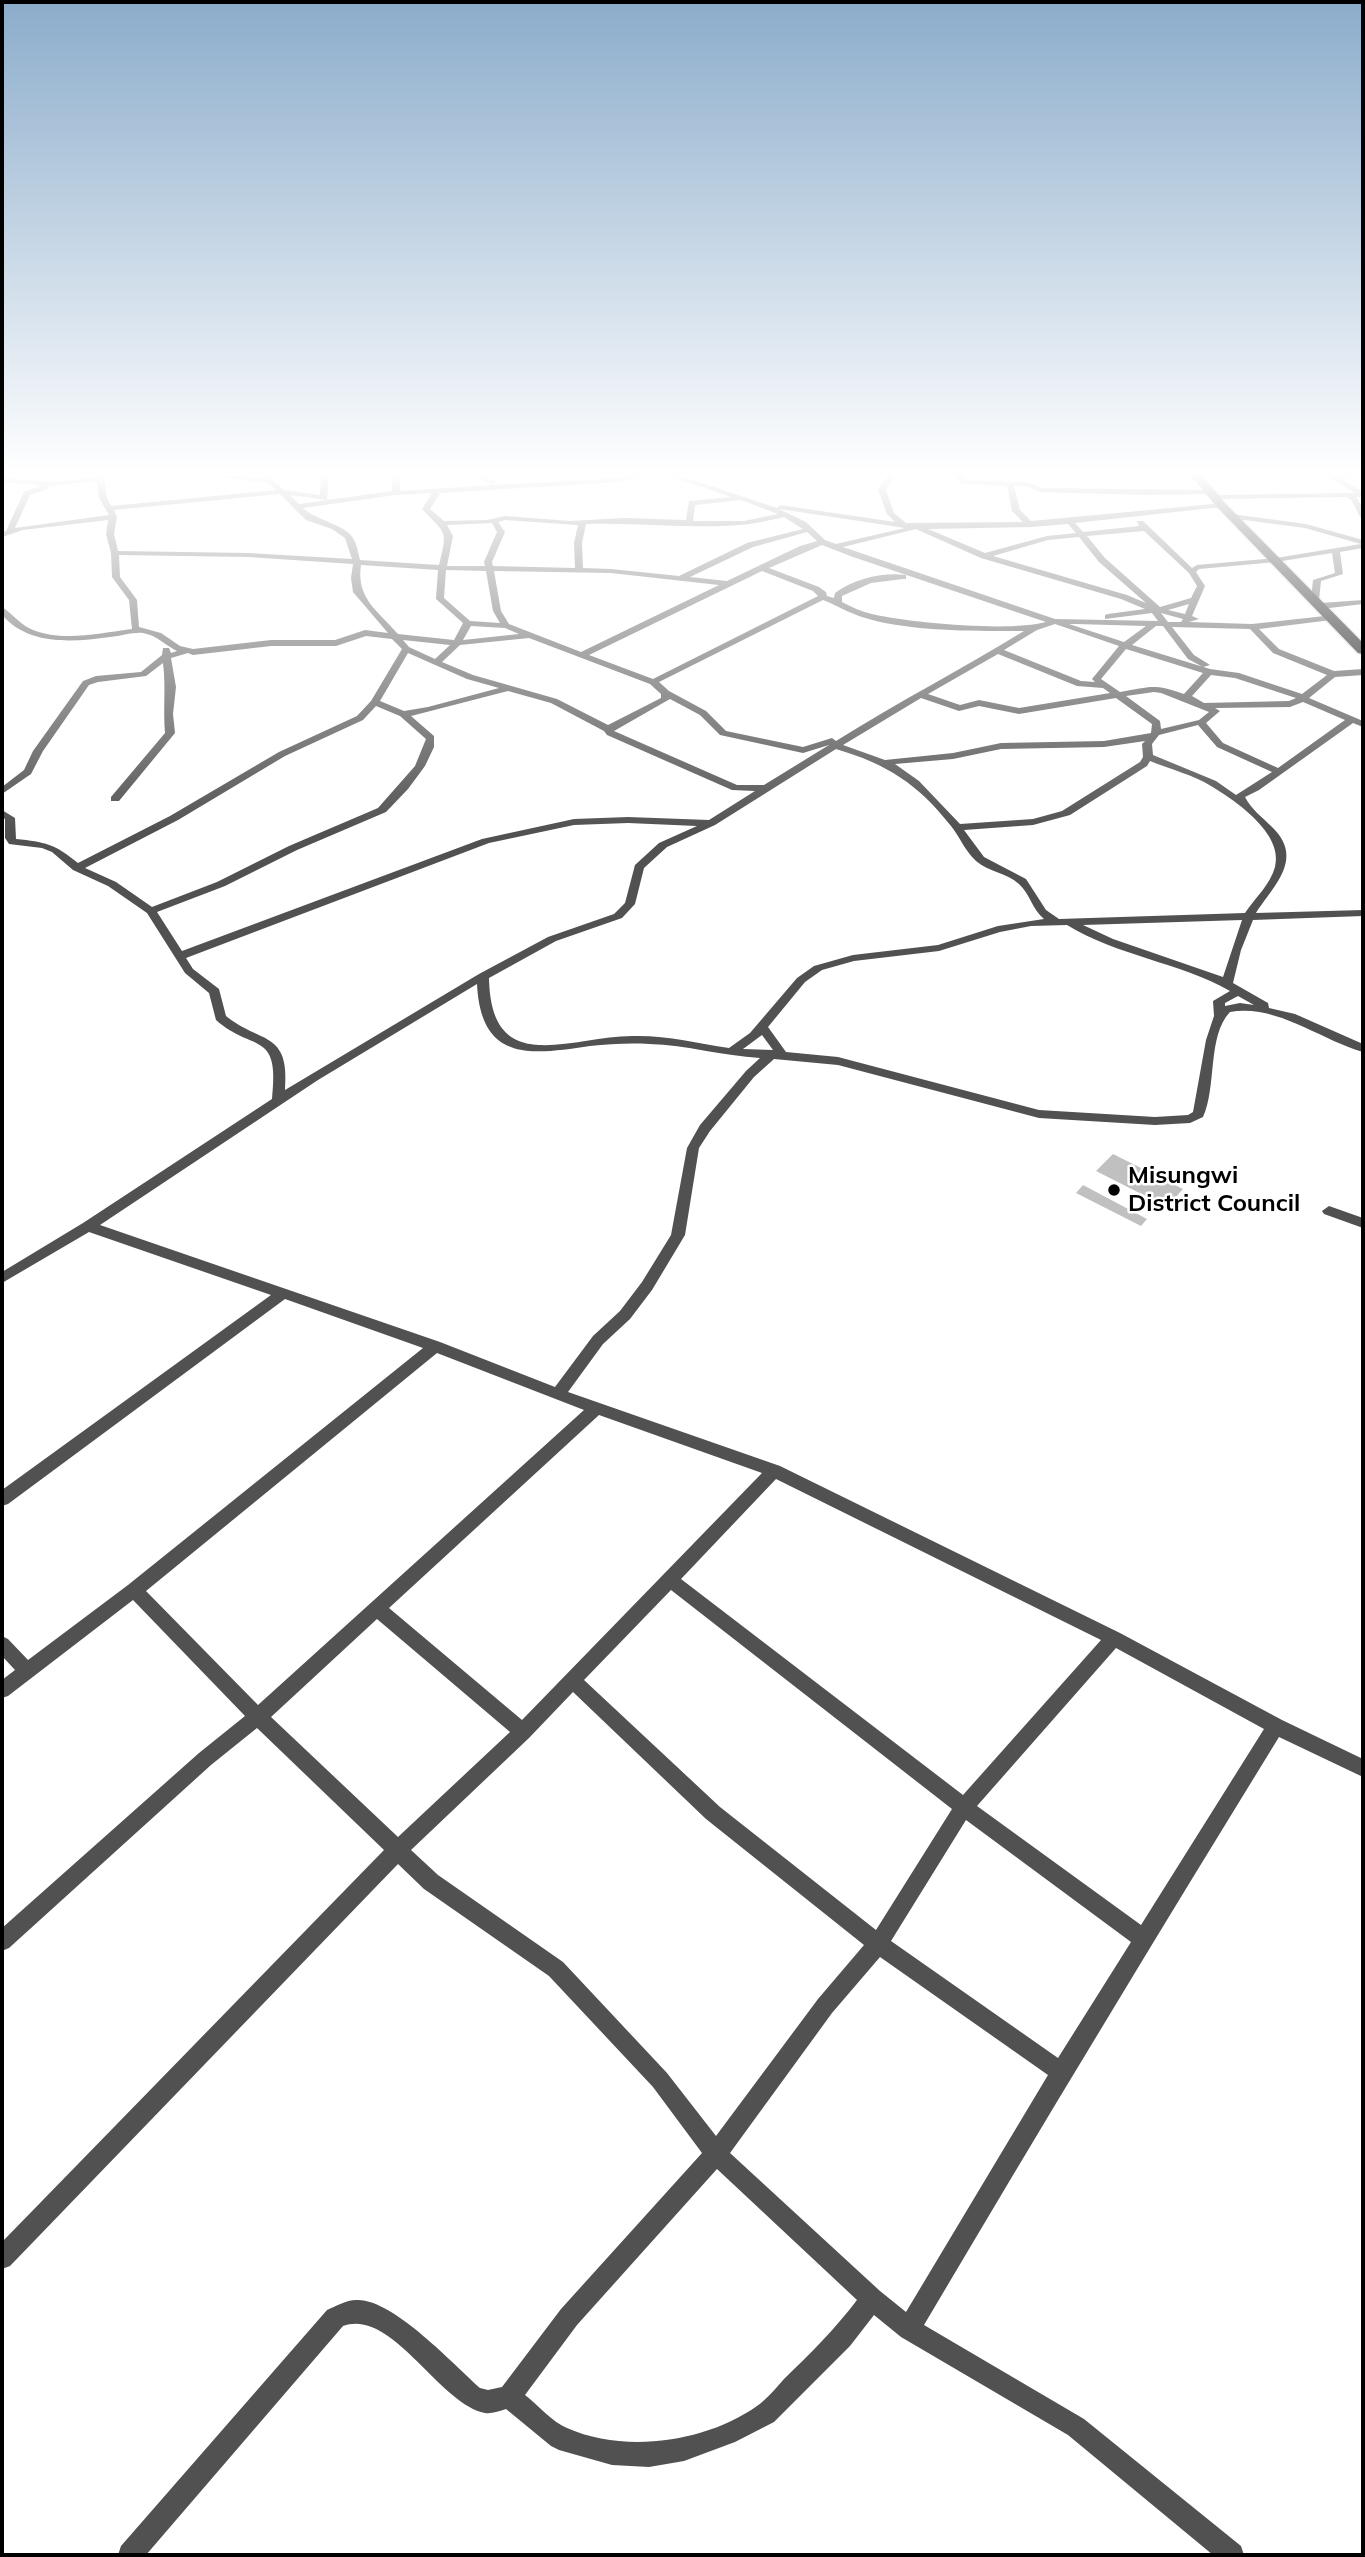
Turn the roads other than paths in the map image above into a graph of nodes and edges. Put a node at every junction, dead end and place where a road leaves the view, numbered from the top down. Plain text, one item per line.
1 (127, 592) edge
2 (357, 592) edge
3 (440, 592) edge
4 (494, 592) edge
5 (711, 592) edge
6 (821, 592) edge
7 (841, 592) edge
8 (966, 592) edge
9 (1109, 592) edge
10 (1137, 592) edge
11 (1198, 592) edge
12 (1308, 592) edge
13 (1318, 592) edge
14 (822, 597) junction
15 (1195, 600) junction
16 (838, 602) junction
17 (1363, 602) edge
18 (1318, 603) junction
19 (2, 610) edge
20 (1156, 610) junction
21 (1331, 617) junction
22 (1057, 621) junction
23 (1076, 621) junction
24 (1185, 621) junction
25 (468, 623) junction
26 (1153, 625) junction
27 (1167, 625) junction
28 (506, 626) junction
29 (1252, 627) junction
30 (1034, 628) junction
31 (139, 631) junction
32 (394, 634) junction
33 (532, 635) junction
34 (166, 642) junction
35 (457, 643) junction
36 (1125, 646) junction
37 (406, 649) junction
38 (1363, 650) edge
39 (186, 651) junction
40 (998, 651) junction
41 (581, 654) junction
42 (166, 657) junction
43 (436, 663) junction
44 (1209, 672) junction
45 (1363, 672) edge
46 (1228, 673) junction
47 (1333, 674) junction
48 (653, 682) junction
49 (1103, 686) junction
50 (509, 689) junction
51 (1154, 689) junction
52 (666, 693) junction
53 (921, 695) junction
54 (1118, 696) junction
55 (1302, 699) junction
56 (1190, 700) junction
57 (375, 702) junction
58 (1201, 705) junction
59 (1236, 706) junction
60 (1215, 712) junction
61 (403, 715) junction
62 (1352, 720) junction
63 (1201, 723) junction
64 (1363, 724) edge
65 (608, 729) junction
66 (1153, 735) junction
67 (850, 737) junction
68 (836, 746) junction
69 (1148, 757) junction
70 (888, 762) junction
71 (1278, 771) junction
72 (764, 788) junction
73 (1223, 789) junction
74 (2, 791) edge
75 (1245, 791) junction
76 (115, 799) dead end
77 (1243, 804) junction
78 (2, 813) edge
79 (710, 823) junction
80 (957, 827) junction
81 (77, 868) junction
82 (151, 911) junction
83 (1363, 913) edge
84 (1249, 917) junction
85 (1061, 921) junction
86 (180, 956) junction
87 (483, 976) junction
88 (1232, 988) junction
89 (1219, 1015) junction
90 (1291, 1017) junction
91 (762, 1027) junction
92 (1363, 1048) edge
93 (731, 1052) junction
94 (777, 1054) junction
95 (278, 1101) junction
96 (1329, 1211) dead end
97 (1363, 1223) edge
98 (88, 1226) junction
99 (2, 1278) edge
100 (282, 1294) junction
101 (435, 1346) junction
102 (558, 1394) junction
103 (596, 1408) junction
104 (774, 1471) junction
105 (2, 1499) edge
106 (668, 1579) junction
107 (134, 1590) junction
108 (378, 1609) junction
109 (1114, 1638) junction
110 (2, 1644) edge
111 (26, 1671) junction
112 (572, 1680) junction
113 (2, 1690) edge
114 (258, 1717) junction
115 (1276, 1726) junction
116 (523, 1732) junction
117 (1363, 1768) edge
118 (964, 1807) junction
119 (397, 1851) junction
120 (1145, 1940) junction
121 (2, 1941) edge
122 (878, 1944) junction
123 (1061, 2072) junction
124 (716, 2154) junction
125 (2, 2258) edge
126 (872, 2299) junction
127 (909, 2329) junction
128 (509, 2396) junction
129 (130, 2555) edge
130 (1232, 2555) edge

1 - 31 street
2 - 32 street
3 - 25 street
4 - 28 street
5 - 41 street
6 - 14 street
7 - 16 street
8 - 22 street
9 - 20 street
10 - 20 street
11 - 15 street
12 - 18 highway
13 - 18 street
14 - 16 street
14 - 48 street
15 - 20 street
15 - 24 street
16 - 30 street
17 - 18 street
18 - 21 highway
19 - 31 street
20 - 23 street
20 - 24 street
20 - 27 street
21 - 29 street
21 - 38 highway
22 - 23 street
22 - 30 street
22 - 36 street
23 - 26 street
24 - 27 street
24 - 29 street
25 - 28 street
25 - 35 street
26 - 27 street
26 - 36 street
27 - 46 street
28 - 33 street
29 - 47 street
30 - 40 street
31 - 34 street
32 - 35 street
32 - 37 street
32 - 39 street
33 - 35 street
33 - 41 street
34 - 39 street
34 - 42 street
35 - 43 street
36 - 44 street
36 - 49 street
37 - 43 street
37 - 57 street
39 - 42 street
40 - 49 street
40 - 53 street
41 - 48 street
42 - 74 street
42 - 76 street
43 - 50 street
44 - 46 street
44 - 56 street
45 - 47 street
46 - 55 street
47 - 55 street
48 - 52 street
49 - 51 street
49 - 54 street
50 - 61 street
50 - 65 street
51 - 54 street
51 - 56 street
52 - 65 street
52 - 67 street
53 - 54 street
53 - 67 street
54 - 66 street
55 - 59 street
55 - 62 street
56 - 58 street
57 - 61 street
57 - 81 street
58 - 59 street
58 - 60 street
59 - 60 street
60 - 63 street
61 - 82 street
62 - 64 street
62 - 71 street
63 - 66 street
63 - 71 street
65 - 72 street
66 - 69 street
66 - 70 street
67 - 68 street
68 - 70 street
68 - 72 street
69 - 73 street
69 - 80 street
70 - 80 street
71 - 75 street
72 - 79 street
73 - 75 street
73 - 77 street
75 - 77 street
77 - 84 street
78 - 81 street
79 - 86 street
79 - 87 street
80 - 85 street
81 - 82 street
82 - 86 street
83 - 84 street
84 - 85 street
84 - 88 street
85 - 88 street
85 - 91 street
86 - 95 street
87 - 93 street
87 - 95 street
88 - 89 street
88 - 90 street
89 - 90 street
89 - 94 street
90 - 92 street
91 - 93 street
91 - 94 street
93 - 94 street
94 - 102 street
95 - 98 street
96 - 97 street
98 - 99 street
98 - 100 street
100 - 101 street
100 - 105 street
101 - 102 street
101 - 107 street
102 - 103 street
103 - 104 street
103 - 108 street
104 - 106 street
104 - 109 street
106 - 112 street
106 - 118 street
107 - 111 street
107 - 114 street
108 - 114 street
108 - 116 street
109 - 115 street
109 - 118 street
110 - 111 street
111 - 113 street
112 - 116 street
112 - 122 street
114 - 119 street
114 - 121 street
115 - 117 street
115 - 120 street
116 - 119 street
118 - 120 street
118 - 122 street
119 - 124 street
119 - 125 street
120 - 123 street
122 - 123 street
122 - 124 street
123 - 127 street
124 - 126 street
124 - 128 street
126 - 127 street
126 - 128 street
127 - 130 street
128 - 129 street

